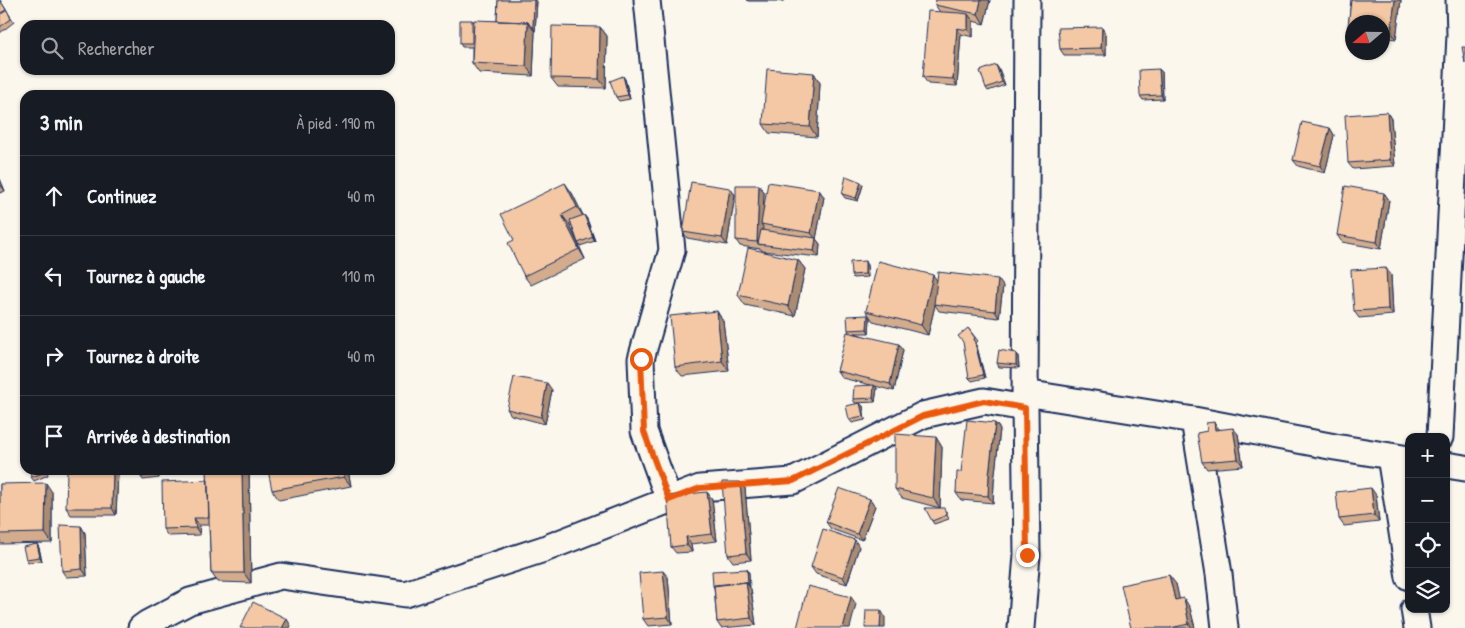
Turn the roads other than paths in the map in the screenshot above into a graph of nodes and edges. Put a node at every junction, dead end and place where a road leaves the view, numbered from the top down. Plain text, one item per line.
1 (647, 0) edge
2 (1027, 0) edge
3 (1458, 0) edge
4 (1025, 401) junction
5 (1194, 420) junction
6 (1440, 433) edge
7 (1399, 457) edge
8 (1450, 466) edge
9 (1465, 468) edge
10 (669, 500) junction
11 (1408, 568) edge
12 (1415, 613) edge
13 (141, 628) edge
14 (1021, 628) edge
15 (1225, 628) edge
16 (1417, 628) edge

1 - 10 street
2 - 4 street
3 - 6 street
4 - 5 street
4 - 10 street
4 - 14 street
5 - 7 street
5 - 15 street
7 - 11 street
8 - 9 street
10 - 13 street
12 - 16 street

